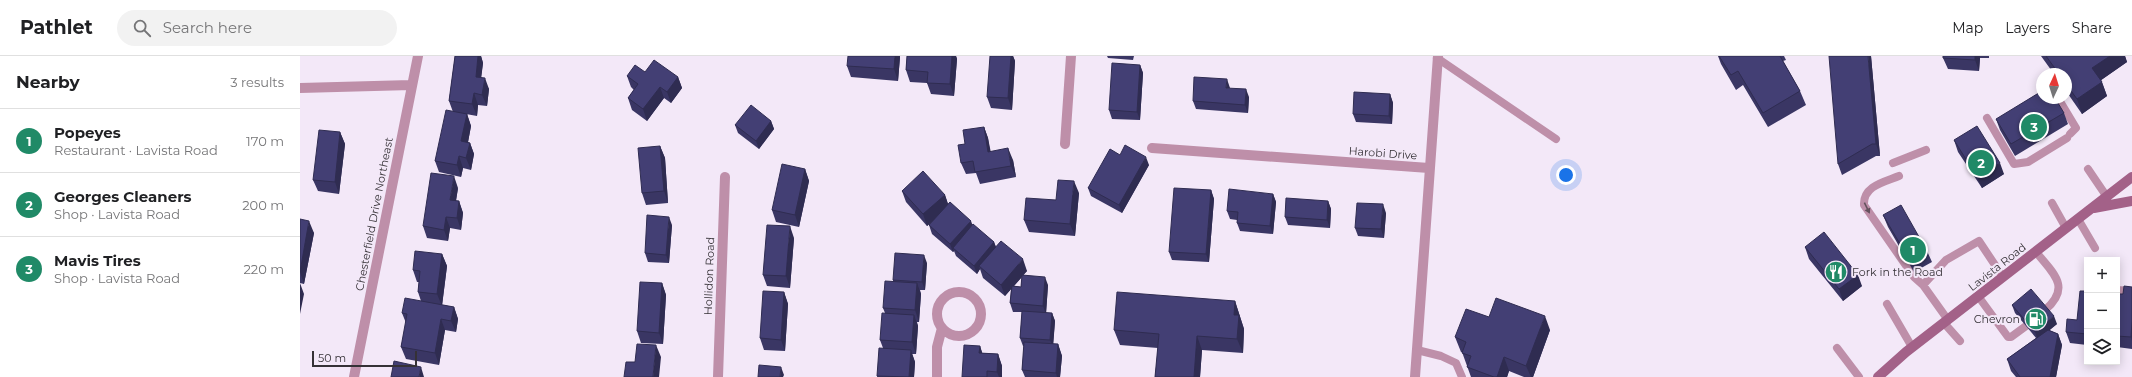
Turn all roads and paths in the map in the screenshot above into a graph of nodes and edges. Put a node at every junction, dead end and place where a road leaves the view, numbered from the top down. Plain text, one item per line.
1 (418, 56) edge
2 (1071, 56) edge
3 (1438, 57) edge
4 (411, 85) junction
5 (300, 88) edge
6 (2062, 104) edge
7 (1987, 118) dead end
8 (1556, 139) dead end
9 (1064, 144) dead end
10 (1152, 148) dead end
11 (1926, 150) dead end
12 (1893, 163) dead end
13 (1429, 168) junction
14 (2088, 169) dead end
15 (725, 176) dead end
16 (1899, 176) dead end
17 (2132, 177) edge
18 (2107, 197) junction
19 (2132, 201) edge
20 (2052, 203) dead end
21 (2092, 209) junction
22 (2078, 220) junction
23 (2066, 228) junction
24 (2095, 248) dead end
25 (2036, 252) junction
26 (2003, 277) junction
27 (1923, 285) junction
28 (2120, 290) edge
29 (2132, 291) edge
30 (1978, 296) junction
31 (1887, 304) dead end
32 (2045, 310) edge
33 (1946, 321) junction
34 (2026, 326) edge
35 (942, 328) junction
36 (1960, 341) dead end
37 (1912, 347) junction
38 (1837, 348) dead end
39 (1417, 350) junction
40 (354, 377) edge
41 (718, 377) edge
42 (937, 377) edge
43 (1415, 377) edge
44 (1462, 377) edge
45 (1859, 377) edge
46 (1878, 377) edge

1 - 4 street, Chesterfield Drive Northeast
2 - 9 street
3 - 8 lane
3 - 13 street
4 - 5 street
4 - 40 street, Chesterfield Drive Northeast
6 - 7 lane
10 - 13 street, Harobi Drive
11 - 12 lane
13 - 39 street, Harobi Drive
14 - 18 lane
15 - 41 street, Hollidon Road
16 -> 27 lane
17 - 18 main road, Lavista Road
18 - 21 main road, Lavista Road
19 - 21 main road
20 - 23 lane
21 - 22 main road, Lavista Road
22 - 23 main road, Lavista Road
22 - 24 lane
23 - 25 main road, Lavista Road
25 - 26 main road, Lavista Road
25 - 32 lane
26 - 27 lane
26 - 30 main road, Lavista Road
27 - 33 lane
28 - 29 lane
30 - 33 main road, Lavista Road
30 - 34 lane
31 - 37 lane
33 - 36 lane
33 - 37 main road, Lavista Road
35 - 35 street
35 - 42 street
37 - 46 main road, Lavista Road
38 - 45 lane
39 - 43 street, Harobi Drive
39 - 44 lane

